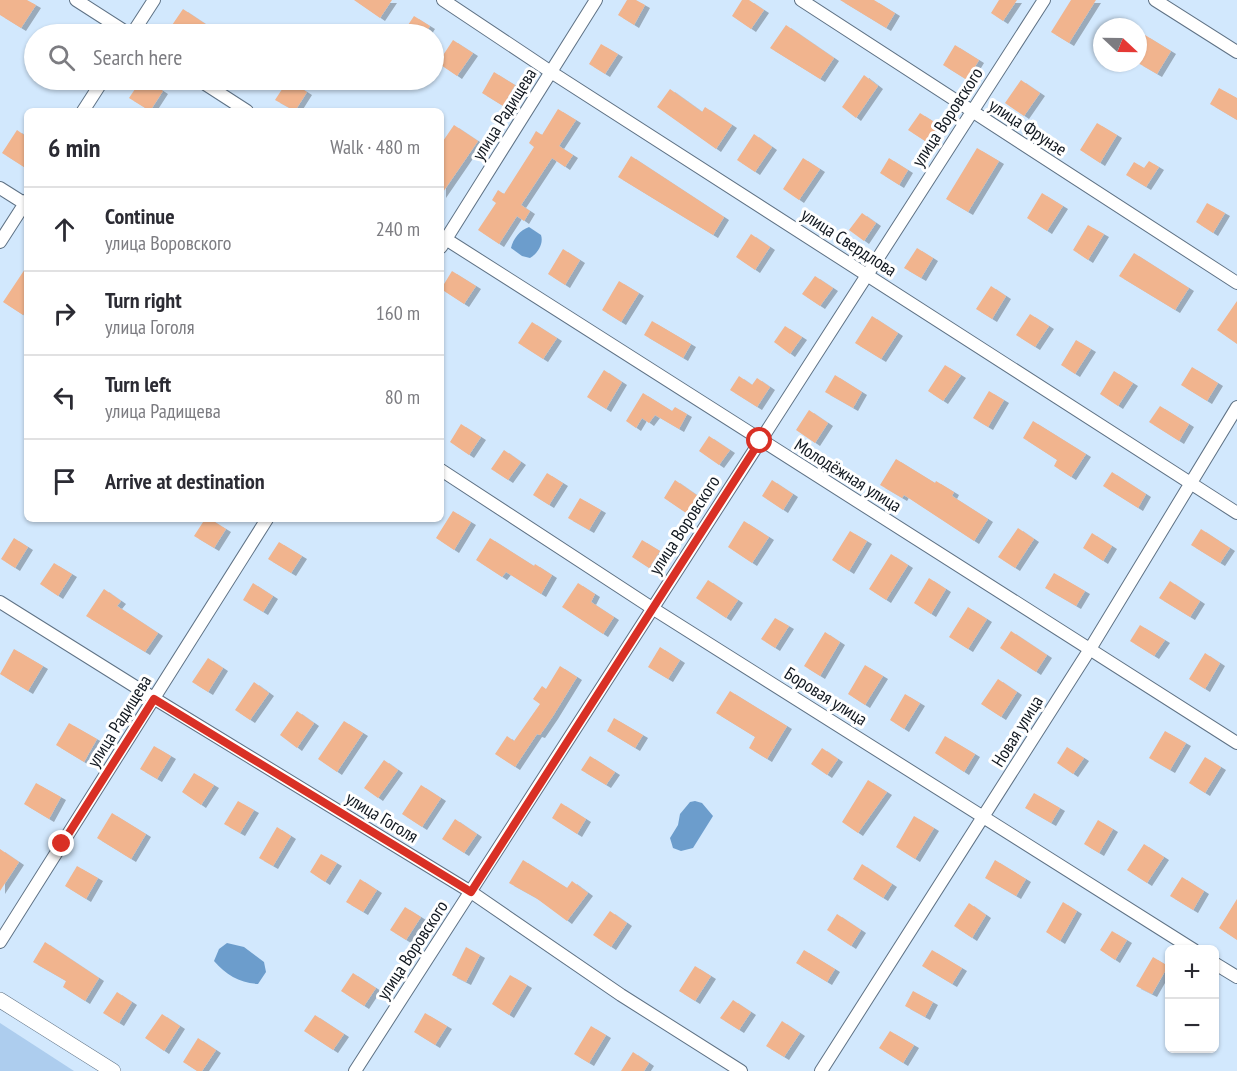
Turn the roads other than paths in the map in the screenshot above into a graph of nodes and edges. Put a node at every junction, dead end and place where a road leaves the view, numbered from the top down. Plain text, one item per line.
1 (76, 0) edge
2 (154, 0) edge
3 (443, 0) edge
4 (596, 0) edge
5 (801, 0) edge
6 (1044, 0) edge
7 (1155, 0) edge
8 (114, 24) edge
9 (137, 24) edge
10 (1237, 52) edge
11 (551, 72) junction
12 (97, 90) edge
13 (215, 90) edge
14 (85, 108) edge
15 (243, 108) edge
16 (972, 112) junction
17 (0, 188) edge
18 (24, 202) edge
19 (24, 206) edge
20 (444, 239) edge
21 (0, 242) edge
22 (444, 242) edge
23 (867, 275) junction
24 (1237, 283) edge
25 (1237, 407) edge
26 (760, 441) junction
27 (444, 473) edge
28 (1190, 483) junction
29 (1237, 513) edge
30 (265, 522) edge
31 (0, 602) edge
32 (652, 608) junction
33 (1090, 649) junction
34 (154, 699) junction
35 (1237, 743) edge
36 (984, 817) junction
37 (471, 892) junction
38 (0, 942) edge
39 (1186, 945) edge
40 (1219, 966) edge
41 (1237, 977) edge
42 (0, 1000) edge
43 (112, 1071) edge
44 (355, 1071) edge
45 (741, 1071) edge
46 (821, 1071) edge

1 - 8 street
2 - 9 street
3 - 11 street, улица Свердлова
4 - 11 street, улица Радищева
5 - 16 street, улица Фрунзе
6 - 16 street, улица Воровского
7 - 10 street
11 - 20 street, улица Радищева
11 - 23 street, улица Свердлова
12 - 14 street
13 - 15 street
16 - 23 street, улица Воровского
16 - 24 street, улица Фрунзе
17 - 18 street
19 - 21 street
22 - 26 street, Молодёжная улица
23 - 26 street, улица Воровского
23 - 28 street, улица Свердлова
25 - 28 street, Новая улица
26 - 32 street, улица Воровского
26 - 33 street, Молодёжная улица
27 - 32 street, Боровая улица
28 - 29 street, улица Свердлова
28 - 33 street, Новая улица
30 - 34 street, улица Радищева
31 - 34 street, улица Гоголя
32 - 36 street, Боровая улица
32 - 37 street, улица Воровского
33 - 35 street, Молодёжная улица
33 - 36 street, Новая улица
34 - 37 street, улица Гоголя
34 - 38 street, улица Радищева
36 - 39 street, Боровая улица
36 - 46 street, Новая улица
37 - 44 street, улица Воровского
37 - 45 street, улица Гоголя
40 - 41 street
42 - 43 street

